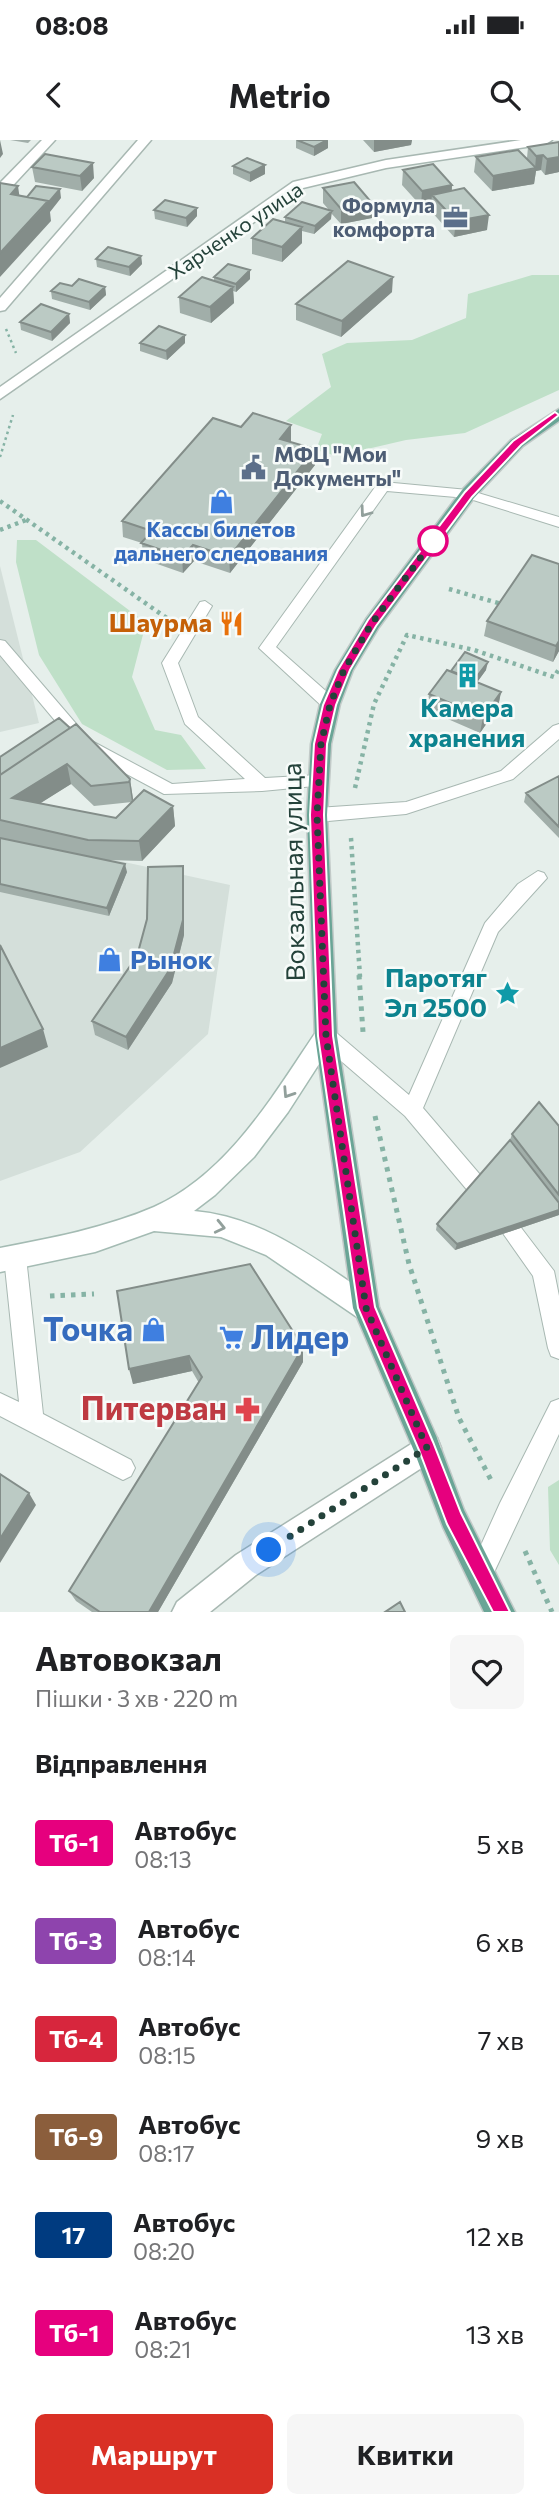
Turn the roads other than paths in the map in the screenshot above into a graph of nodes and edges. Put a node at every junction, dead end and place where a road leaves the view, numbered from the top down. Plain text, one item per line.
1 (49, 140) edge
2 (145, 140) edge
3 (546, 140) edge
4 (0, 191) edge
5 (0, 307) edge
6 (0, 394) edge
7 (559, 414) edge
8 (468, 494) junction
9 (559, 522) edge
10 (205, 606) dead end
11 (0, 645) edge
12 (330, 705) junction
13 (559, 730) edge
14 (319, 781) junction
15 (262, 785) junction
16 (317, 815) junction
17 (538, 878) dead end
18 (326, 1036) junction
19 (412, 1110) junction
20 (475, 1184) edge
21 (152, 1219) junction
22 (512, 1231) edge
23 (8, 1259) edge
24 (366, 1308) junction
25 (559, 1348) edge
26 (0, 1404) edge
27 (559, 1410) edge
28 (32, 1420) junction
29 (427, 1448) junction
30 (123, 1468) dead end
31 (480, 1574) junction
32 (187, 1612) edge
33 (500, 1612) edge

1 - 4 street
2 - 5 street
3 - 6 street, Харченко улица
7 - 8 main road, Вокзальная улица
8 - 9 lane
8 - 12 main road, Вокзальная улица
8 -> 12 lane
10 - 15 lane
11 - 15 lane
12 - 14 main road, Вокзальная улица
13 - 16 lane
14 - 15 lane
14 - 16 main road, Вокзальная улица
16 - 18 main road, Вокзальная улица
17 - 19 lane
18 - 19 lane
18 -> 21 street
18 - 24 main road, Вокзальная улица
19 - 20 lane
21 - 23 street
21 -> 24 street
22 - 25 lane
23 - 28 lane
24 - 29 main road, Вокзальная улица
26 - 28 lane
27 - 31 lane
28 - 30 lane
29 - 31 main road, Вокзальная улица
29 - 32 street
31 - 33 main road, Вокзальная улица

